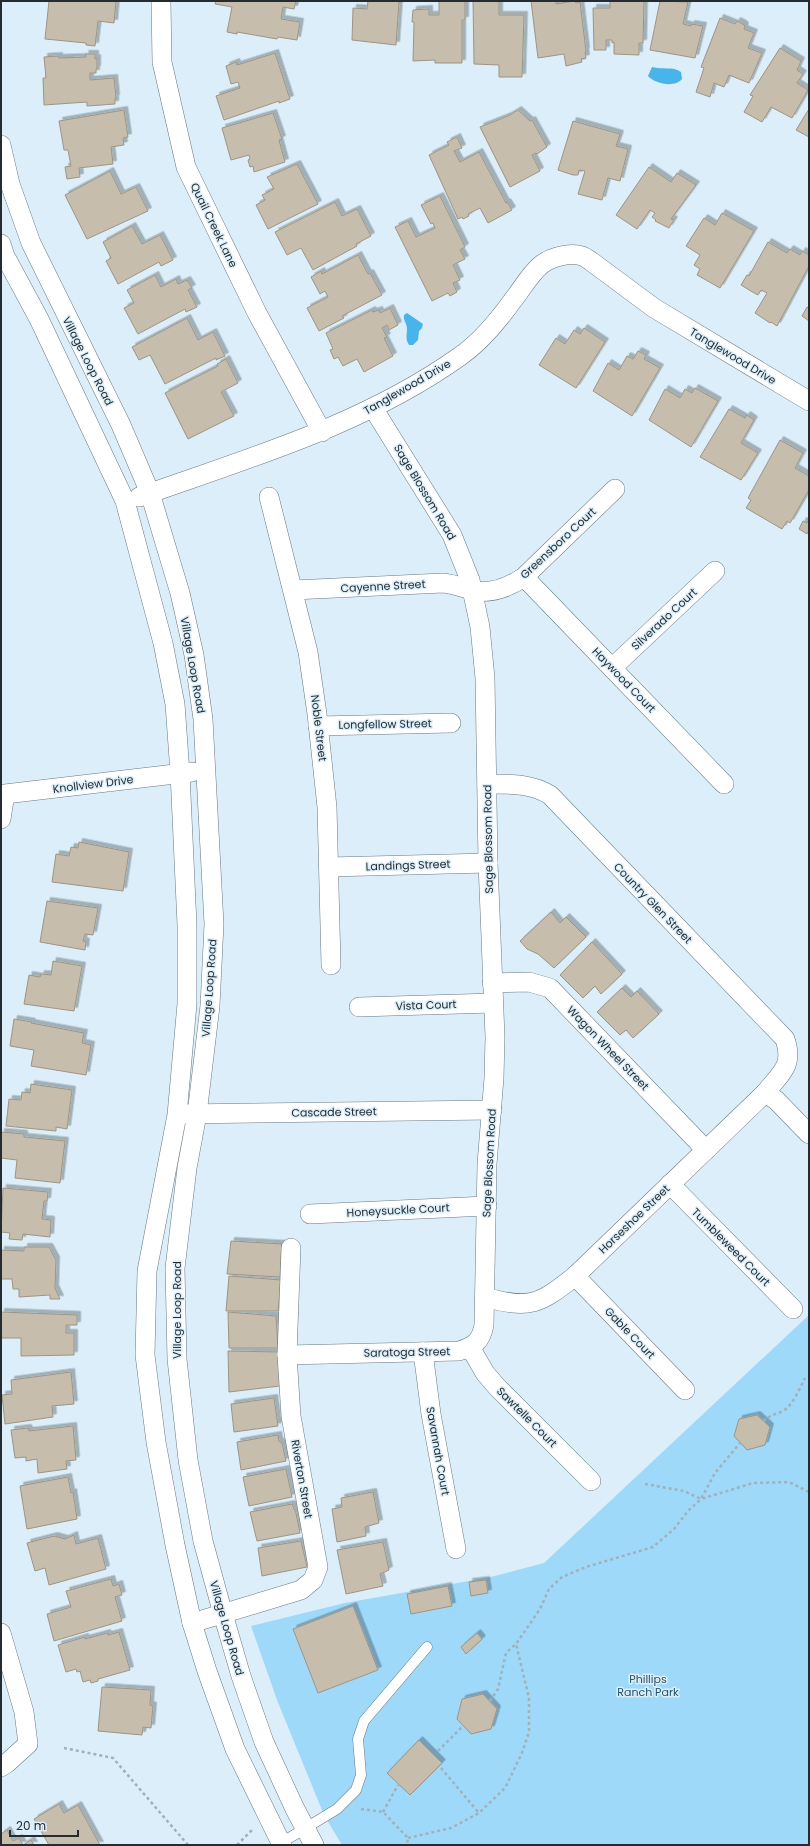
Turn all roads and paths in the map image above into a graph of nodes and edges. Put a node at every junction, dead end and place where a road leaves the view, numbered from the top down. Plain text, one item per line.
1 (161, 1) edge
2 (1, 145) edge
3 (1, 244) edge
4 (809, 402) edge
5 (373, 408) junction
6 (322, 432) junction
7 (615, 489) dead end
8 (150, 493) junction
9 (269, 497) dead end
10 (125, 502) junction
11 (715, 571) dead end
12 (524, 577) junction
13 (293, 590) junction
14 (472, 590) junction
15 (612, 668) junction
16 (451, 723) dead end
17 (318, 726) junction
18 (206, 770) junction
19 (180, 773) junction
20 (487, 784) junction
21 (724, 784) dead end
22 (1, 820) edge
23 (488, 863) junction
24 (329, 867) junction
25 (331, 965) dead end
26 (492, 983) junction
27 (493, 1003) junction
28 (359, 1007) dead end
29 (787, 1063) joint
30 (765, 1093) junction
31 (492, 1110) junction
32 (197, 1114) junction
33 (177, 1115) junction
34 (809, 1134) edge
35 (706, 1150) junction
36 (670, 1184) junction
37 (487, 1206) junction
38 (310, 1214) dead end
39 (291, 1248) dead end
40 (574, 1276) junction
41 (485, 1297) junction
42 (793, 1309) dead end
43 (470, 1347) junction
44 (423, 1352) junction
45 (287, 1355) junction
46 (805, 1378) dead end
47 (684, 1390) dead end
48 (763, 1422) dead end
49 (740, 1443) dead end
50 (591, 1481) dead end
51 (645, 1484) dead end
52 (809, 1492) edge
53 (701, 1499) junction
54 (456, 1550) dead end
55 (223, 1614) junction
56 (192, 1622) junction
57 (1, 1633) edge
58 (516, 1644) junction
59 (427, 1647) dead end
60 (490, 1701) dead end
61 (463, 1726) dead end
62 (64, 1748) dead end
63 (438, 1751) dead end
64 (4, 1765) edge
65 (441, 1768) dead end
66 (398, 1785) dead end
67 (383, 1812) junction
68 (478, 1812) junction
69 (355, 1813) dead end
70 (309, 1837) edge
71 (408, 1838) junction
72 (281, 1844) edge
73 (188, 1845) edge
74 (407, 1845) edge

1 - 6 street, Quail Creek Lane
2 - 8 street, Village Loop Road
3 - 10 street, Village Loop Road
4 - 5 street, Tanglewood Drive
5 - 6 street, Tanglewood Drive
5 - 14 street, Sage Blossom Road
6 - 8 street, Tanglewood Drive
7 - 12 street, Greensboro Court
8 - 10 street, Tanglewood Drive
8 - 18 street, Village Loop Road
9 - 13 street, Noble Street
10 - 19 street, Village Loop Road
11 - 15 street, Silverado Court
12 - 14 street, Greensboro Court
12 - 15 street, Haywood Court
13 - 14 street, Cayenne Street
13 - 17 street, Noble Street
14 - 20 street, Sage Blossom Road
15 - 21 street, Haywood Court
16 - 17 street, Longfellow Street
17 - 24 street, Noble Street
18 - 19 street, Knollview Drive
18 - 32 street, Village Loop Road
19 - 22 street, Knollview Drive
19 - 33 street, Village Loop Road
20 - 23 street, Sage Blossom Road
20 - 29 street, Country Glen Street
23 - 24 street, Landings Street
23 - 26 street, Sage Blossom Road
24 - 25 street, Noble Street
26 - 27 street, Sage Blossom Road
26 - 35 street, Wagon Wheel Street
27 - 28 street, Vista Court
27 - 31 street, Sage Blossom Road
29 - 30 street, Horseshoe Street
30 - 34 street
30 - 35 street, Horseshoe Street
31 - 32 street, Cascade Street
31 - 37 street, Sage Blossom Road
32 - 33 street, Cascade Street
32 - 55 street, Village Loop Road
33 - 56 street, Village Loop Road
35 - 36 street, Horseshoe Street
36 - 40 street, Horseshoe Street
36 - 42 street, Tumbleweed Court
37 - 38 street, Honeysuckle Court
37 - 41 street, Sage Blossom Road
39 - 45 street, Riverton Street
40 - 41 street, Horseshoe Street
40 - 47 street, Gable Court
41 - 43 street
43 - 44 street, Saratoga Street
43 - 50 street, Sawtelle Court
44 - 45 street, Saratoga Street
44 - 54 street, Savannah Court
45 - 55 street, Riverton Street
46 - 48 path
49 - 53 path
51 - 53 path
52 - 53 path
53 - 58 path
55 - 56 street, Riverton Street
55 - 70 street, Village Loop Road
56 - 72 street, Village Loop Road
57 - 64 street
58 - 60 path
58 - 68 path
59 - 70 lane
61 - 63 path
62 - 73 path
65 - 68 path
66 - 67 path
67 - 69 path
67 - 71 path
68 - 71 path
70 - 72 lane
71 - 74 path

